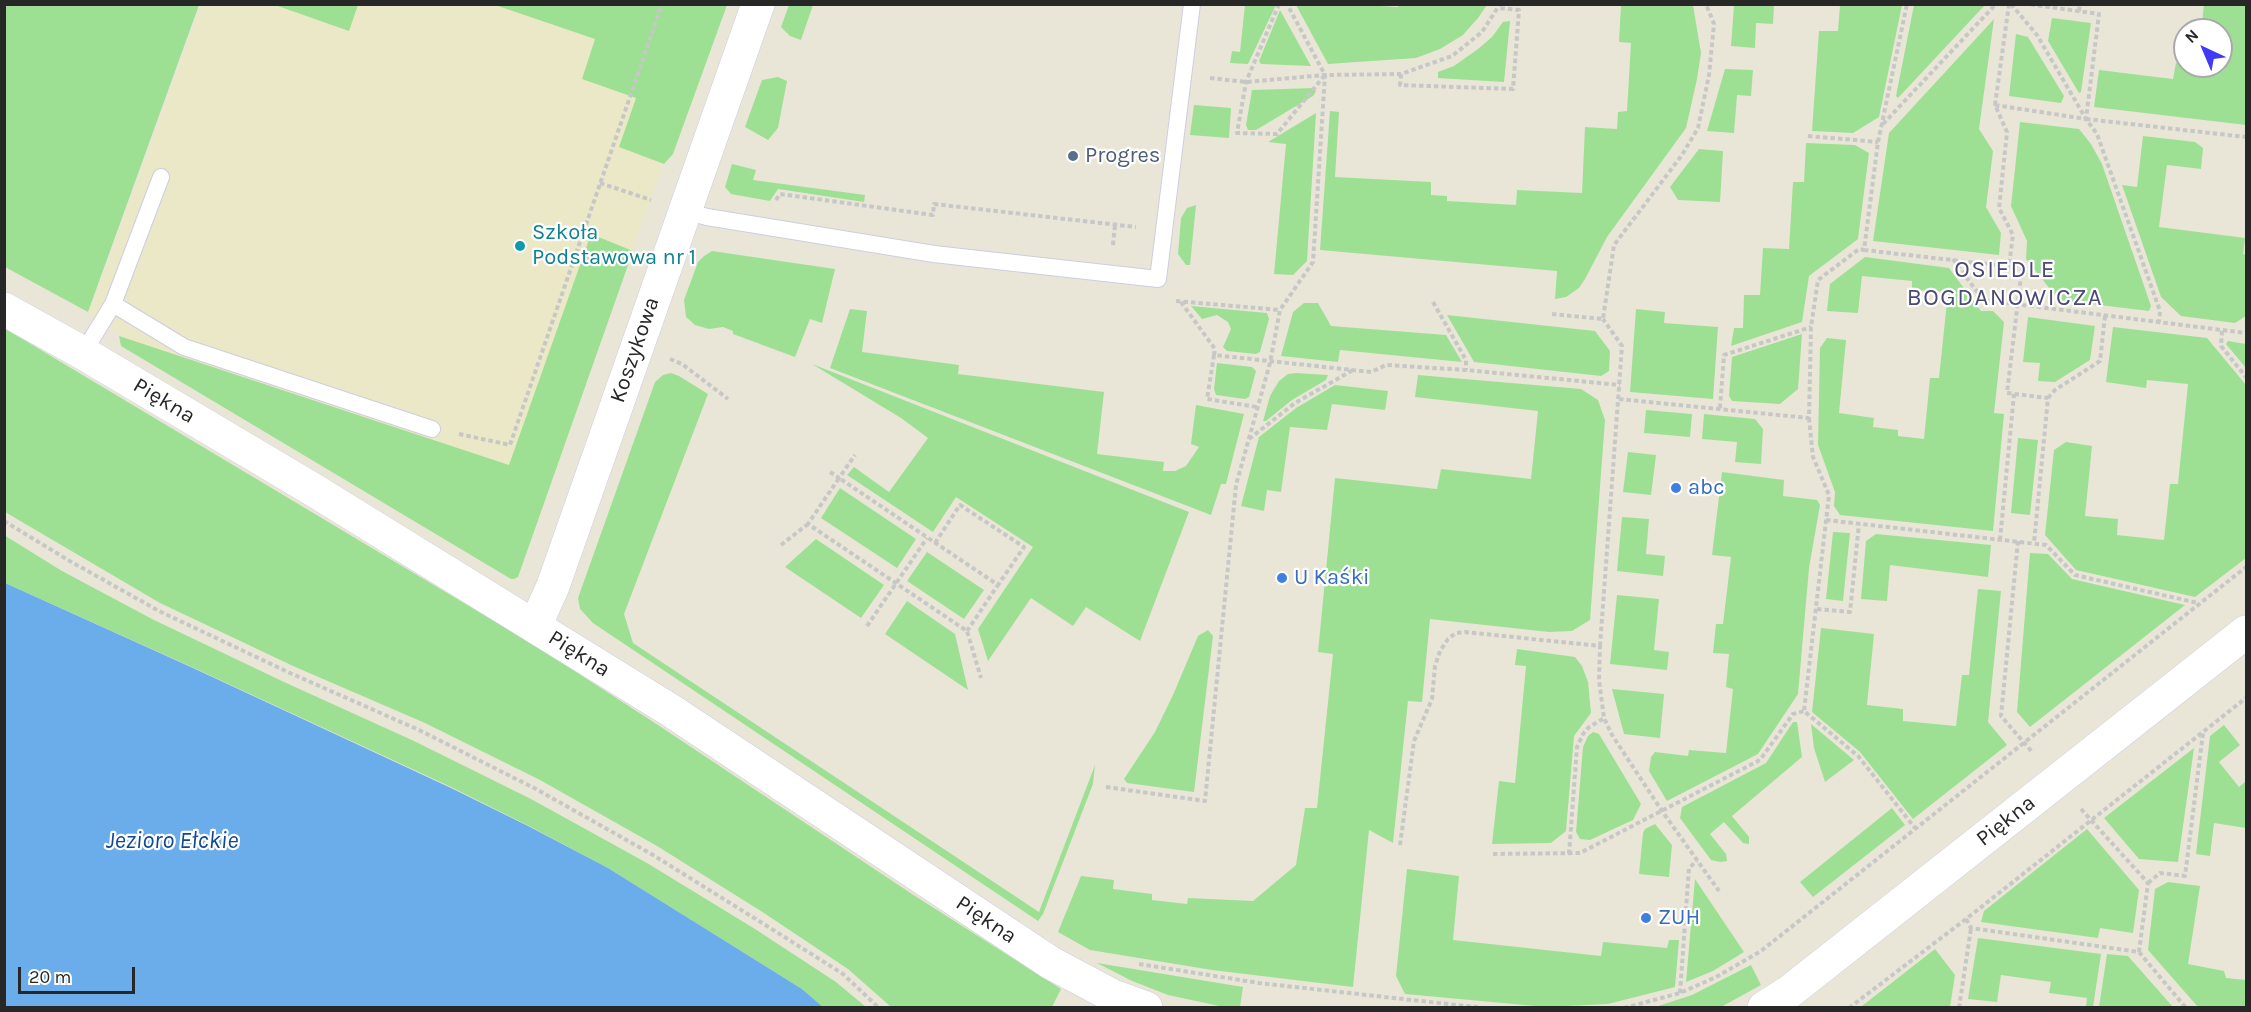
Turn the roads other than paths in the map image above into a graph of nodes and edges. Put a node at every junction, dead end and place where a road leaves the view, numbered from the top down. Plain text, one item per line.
1 (758, 4) edge
2 (1192, 4) edge
3 (161, 177) dead end
4 (673, 207) junction
5 (113, 304) junction
6 (4, 309) edge
7 (82, 353) junction
8 (432, 429) road end
9 (535, 626) junction
10 (2247, 632) edge
11 (1146, 1008) edge
12 (1764, 1008) edge

1 - 4 street, Koszykowa
2 - 4 lane
3 - 5 lane
4 - 9 street, Koszykowa
5 - 7 lane
5 - 8 lane
6 - 7 street, Piękna
7 - 9 street, Piękna
9 - 11 street, Piękna
10 - 12 street, Piękna

